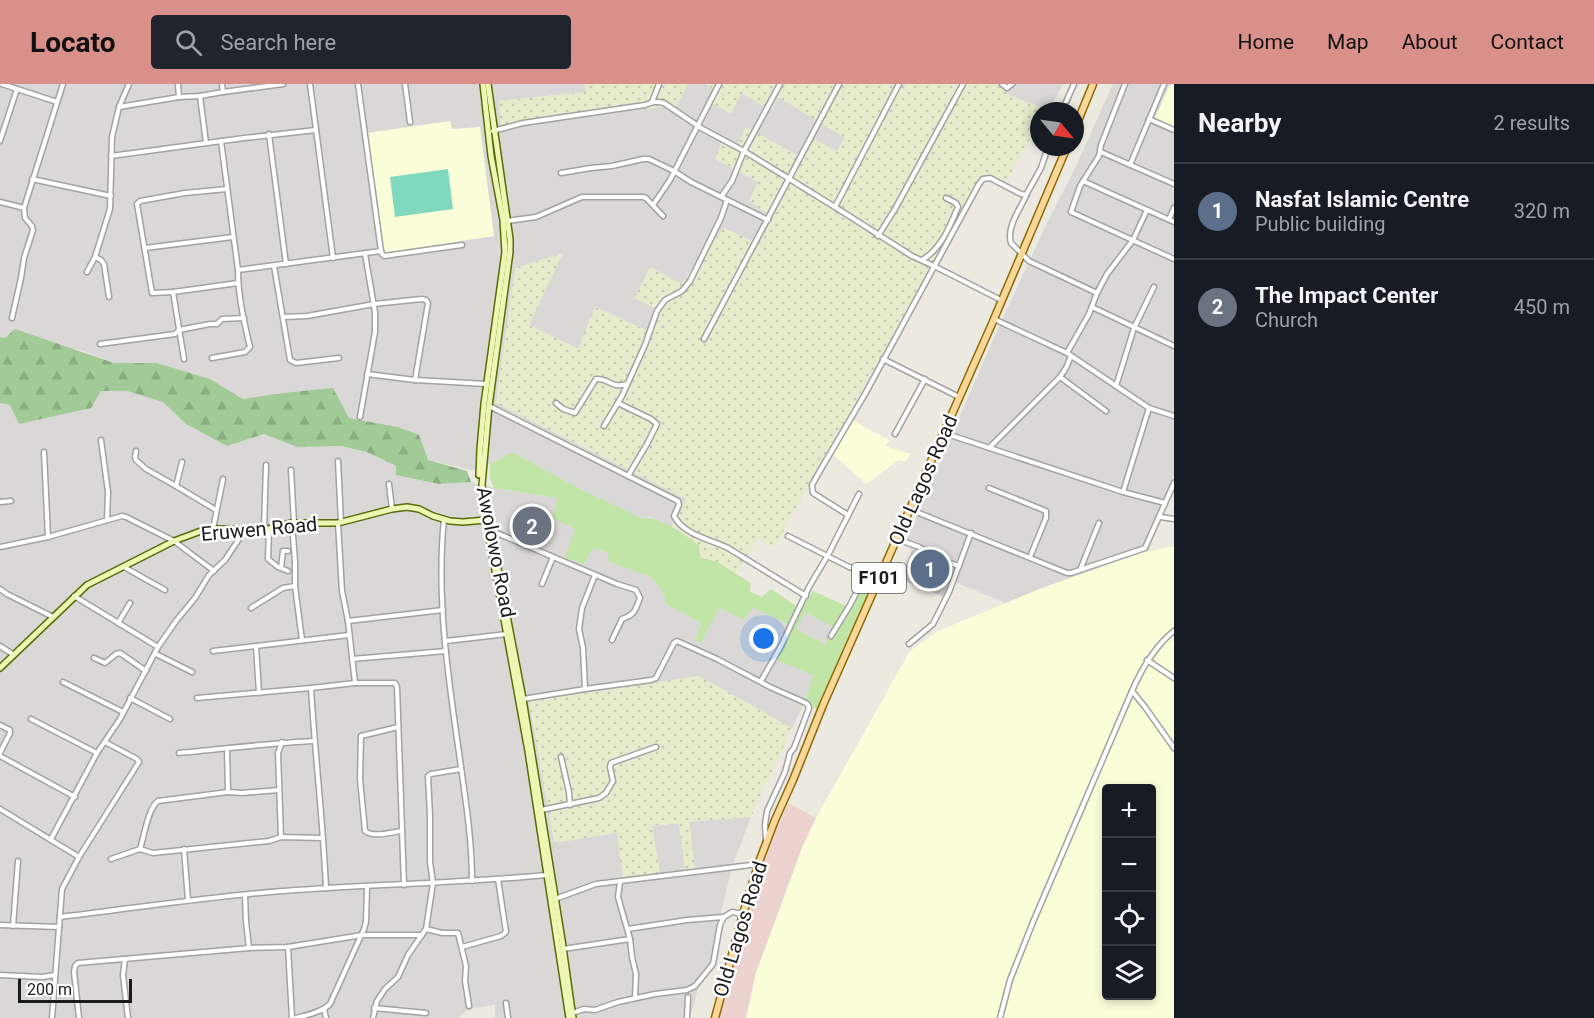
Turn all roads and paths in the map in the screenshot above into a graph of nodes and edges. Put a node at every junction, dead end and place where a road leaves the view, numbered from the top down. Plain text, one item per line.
1 (2, 84) edge
2 (63, 84) edge
3 (129, 84) edge
4 (178, 84) edge
5 (222, 84) edge
6 (283, 84) edge
7 (310, 84) edge
8 (358, 84) edge
9 (405, 84) edge
10 (483, 84) edge
11 (488, 84) edge
12 (659, 84) edge
13 (719, 84) edge
14 (780, 84) edge
15 (839, 84) edge
16 (899, 84) edge
17 (963, 84) edge
18 (1002, 84) edge
19 (1012, 84) edge
20 (1074, 84) edge
21 (1093, 84) edge
22 (1125, 84) edge
23 (1164, 84) edge
24 (265, 85) edge
25 (17, 89) junction
26 (223, 92) junction
27 (200, 96) junction
28 (179, 97) junction
29 (57, 102) junction
30 (652, 102) junction
31 (1066, 102) edge
32 (119, 106) junction
33 (1084, 106) edge
34 (1149, 119) junction
35 (410, 123) dead end
36 (697, 125) junction
37 (316, 130) junction
38 (1174, 130) edge
39 (491, 131) junction
40 (269, 134) junction
41 (0, 141) edge
42 (221, 141) junction
43 (206, 143) junction
44 (744, 151) junction
45 (1101, 152) junction
46 (111, 156) junction
47 (1045, 156) edge
48 (1063, 156) edge
49 (1130, 165) junction
50 (674, 171) junction
51 (561, 173) dead end
52 (32, 179) junction
53 (789, 180) junction
54 (1083, 181) junction
55 (1174, 184) edge
56 (227, 189) junction
57 (1026, 195) junction
58 (111, 196) junction
59 (721, 197) junction
60 (946, 198) dead end
61 (727, 200) junction
62 (0, 202) edge
63 (653, 205) junction
64 (835, 207) junction
65 (24, 208) junction
66 (1174, 208) edge
67 (1148, 210) junction
68 (663, 216) dead end
69 (768, 220) junction
70 (1172, 220) edge
71 (507, 221) junction
72 (878, 236) junction
73 (233, 237) junction
74 (1133, 240) junction
75 (462, 245) dead end
76 (145, 248) junction
77 (381, 251) junction
78 (1022, 253) junction
79 (365, 254) junction
80 (95, 257) junction
81 (333, 258) junction
82 (1174, 259) edge
83 (922, 260) junction
84 (286, 264) junction
85 (274, 266) junction
86 (934, 266) junction
87 (238, 270) junction
88 (87, 272) dead end
89 (238, 283) junction
90 (1154, 287) dead end
91 (173, 292) junction
92 (1097, 293) junction
93 (109, 297) dead end
94 (1002, 301) junction
95 (374, 304) junction
96 (1092, 307) junction
97 (284, 317) junction
98 (12, 318) dead end
99 (244, 318) junction
100 (994, 319) junction
101 (1134, 328) junction
102 (179, 330) junction
103 (704, 339) dead end
104 (100, 344) dead end
105 (1174, 346) edge
106 (1069, 354) junction
107 (212, 358) dead end
108 (339, 358) dead end
109 (184, 359) dead end
110 (883, 359) junction
111 (367, 374) junction
112 (1060, 377) junction
113 (415, 380) junction
114 (925, 380) junction
115 (487, 384) junction
116 (628, 384) junction
117 (1116, 386) junction
118 (960, 397) junction
119 (556, 403) dead end
120 (618, 403) junction
121 (489, 406) junction
122 (1174, 407) edge
123 (1149, 408) junction
124 (1106, 411) dead end
125 (1172, 416) edge
126 (360, 417) dead end
127 (604, 426) dead end
128 (944, 433) junction
129 (895, 434) dead end
130 (101, 440) dead end
131 (989, 448) junction
132 (136, 451) dead end
133 (44, 452) dead end
134 (338, 461) dead end
135 (182, 462) dead end
136 (266, 465) dead end
137 (291, 470) dead end
138 (628, 477) junction
139 (223, 479) dead end
140 (481, 482) junction
141 (1174, 483) edge
142 (389, 484) dead end
143 (176, 486) junction
144 (989, 488) dead end
145 (1123, 492) junction
146 (859, 494) dead end
147 (12, 501) dead end
148 (0, 502) edge
149 (1165, 503) junction
150 (392, 509) junction
151 (909, 509) junction
152 (216, 510) junction
153 (848, 515) junction
154 (1160, 517) junction
155 (444, 519) junction
156 (486, 519) junction
157 (1174, 519) edge
158 (107, 520) junction
159 (340, 522) junction
160 (293, 523) junction
161 (1099, 523) dead end
162 (213, 529) junction
163 (267, 529) junction
164 (245, 530) junction
165 (492, 531) junction
166 (971, 534) junction
167 (788, 536) dead end
168 (48, 537) junction
169 (896, 539) junction
170 (174, 541) junction
171 (0, 546) edge
172 (288, 551) dead end
173 (828, 555) junction
174 (553, 557) junction
175 (1030, 557) junction
176 (959, 566) junction
177 (124, 567) junction
178 (281, 568) junction
179 (868, 570) junction
180 (1080, 570) junction
181 (214, 571) junction
182 (288, 571) dead end
183 (595, 575) junction
184 (879, 577) junction
185 (542, 584) dead end
186 (295, 586) junction
187 (0, 589) edge
188 (165, 590) dead end
189 (74, 596) junction
190 (806, 596) junction
191 (130, 603) dead end
192 (251, 608) dead end
193 (443, 610) junction
194 (53, 617) junction
195 (348, 621) junction
196 (118, 623) junction
197 (1174, 631) edge
198 (507, 633) junction
199 (349, 635) junction
200 (831, 636) dead end
201 (302, 640) junction
202 (612, 640) dead end
203 (445, 642) junction
204 (909, 644) dead end
205 (0, 646) edge
206 (256, 646) junction
207 (158, 647) junction
208 (213, 651) dead end
209 (446, 651) junction
210 (156, 654) junction
211 (14, 655) junction
212 (94, 658) dead end
213 (352, 659) junction
214 (1147, 660) junction
215 (0, 668) edge
216 (146, 671) junction
217 (192, 672) dead end
218 (1174, 678) edge
219 (761, 681) junction
220 (63, 682) dead end
221 (355, 682) junction
222 (311, 688) junction
223 (585, 689) junction
224 (1132, 691) junction
225 (259, 693) junction
226 (130, 698) junction
227 (197, 698) dead end
228 (523, 699) junction
229 (123, 712) junction
230 (31, 719) dead end
231 (170, 719) dead end
232 (0, 725) edge
233 (398, 728) junction
234 (314, 741) junction
235 (105, 742) junction
236 (282, 742) junction
237 (272, 743) junction
238 (656, 747) dead end
239 (1174, 748) edge
240 (227, 749) junction
241 (97, 753) junction
242 (179, 753) dead end
243 (278, 753) junction
244 (0, 755) edge
245 (561, 757) dead end
246 (461, 769) junction
247 (279, 790) junction
248 (228, 792) junction
249 (75, 797) junction
250 (570, 805) junction
251 (0, 809) edge
252 (540, 810) junction
253 (402, 831) junction
254 (281, 837) junction
255 (322, 838) junction
256 (51, 839) junction
257 (766, 845) junction
258 (140, 849) junction
259 (184, 849) junction
260 (79, 857) junction
261 (111, 859) dead end
262 (18, 861) dead end
263 (759, 862) junction
264 (548, 874) junction
265 (498, 879) junction
266 (472, 881) junction
267 (620, 882) junction
268 (432, 883) junction
269 (404, 885) junction
270 (367, 886) junction
271 (326, 888) junction
272 (245, 895) junction
273 (555, 898) junction
274 (188, 900) junction
275 (743, 914) junction
276 (60, 917) junction
277 (724, 917) junction
278 (0, 925) edge
279 (13, 926) junction
280 (59, 927) junction
281 (628, 928) junction
282 (426, 929) junction
283 (362, 935) junction
284 (422, 935) junction
285 (630, 939) junction
286 (288, 947) junction
287 (462, 947) junction
288 (249, 948) junction
289 (563, 949) junction
290 (125, 959) junction
291 (0, 975) edge
292 (55, 975) junction
293 (688, 996) dead end
294 (635, 999) junction
295 (506, 1003) dead end
296 (469, 1006) dead end
297 (324, 1008) junction
298 (374, 1008) junction
299 (426, 1013) dead end
300 (572, 1017) edge
301 (52, 1018) edge
302 (79, 1018) edge
303 (128, 1018) edge
304 (294, 1018) edge
305 (326, 1018) edge
306 (373, 1018) edge
307 (508, 1018) edge
308 (687, 1018) edge
309 (715, 1018) edge
310 (1000, 1018) edge

1 - 25 street
2 - 29 street
3 - 32 street
4 - 28 street
5 - 26 street
6 - 24 street
7 - 37 street
8 - 77 street
9 - 35 street
10 - 39 main road, Awolowo Road
11 - 39 main road, Awolowo Road
12 - 30 street
13 - 36 street
14 - 44 street
15 - 53 street
16 - 64 street
17 - 72 street
18 - 19 street
20 - 31 street
21 - 33 main road
22 - 45 street
23 - 34 street
24 - 26 street
25 - 29 street
25 - 41 street
26 - 27 street
27 - 28 street
27 - 43 street
28 - 32 street
29 - 52 street
30 - 36 street
30 - 39 street
32 - 46 street
34 - 38 street
34 - 49 street
36 - 44 street
36 - 50 street
37 - 40 street
37 - 81 street
39 - 71 main road, Awolowo Road
39 - 115 main road, Awolowo Road
40 - 42 street
40 - 84 street
42 - 43 street
42 - 56 street
43 - 46 street
44 - 53 street
44 - 59 street
45 - 49 street
45 - 54 street
46 - 58 street
47 - 57 street
48 - 78 main road, Old Lagos Road / F101
49 - 55 street
50 - 51 street
50 - 59 street
50 - 63 street
52 - 58 street
52 - 65 street
53 - 64 street
53 - 69 street
54 - 67 street
54 - 74 street
56 - 73 street
56 - 76 street
57 - 78 street
57 - 86 street
58 - 80 street
59 - 61 street
60 - 83 street
61 - 69 street
61 - 116 street
62 - 65 street
63 - 68 street
63 - 71 street
64 - 72 street
65 - 98 street
66 - 70 street
67 - 70 street
67 - 74 street
69 - 103 street
71 - 121 main road, Awolowo Road
72 - 83 street
73 - 76 street
73 - 87 street
74 - 82 street
74 - 92 street
75 - 77 street
76 - 91 street
77 - 79 street
78 - 92 street
78 - 94 main road, Old Lagos Road / F101
79 - 81 street
79 - 95 street
80 - 88 street
80 - 93 street
81 - 84 street
83 - 86 street
84 - 85 street
85 - 87 street
85 - 97 street
86 - 94 street
86 - 110 street
87 - 89 street
89 - 91 street
89 - 99 street
90 - 101 street
91 - 102 street
92 - 96 street
94 - 100 main road, Old Lagos Road / F101
95 - 97 street
95 - 111 street
95 - 113 street
96 - 101 street
96 - 106 street
97 - 108 street
99 - 102 street
99 - 107 street
100 - 106 street
100 - 118 main road, Old Lagos Road / F101
101 - 105 street
101 - 117 street
102 - 104 street
102 - 109 street
106 - 112 street
106 - 117 street
110 - 114 street
110 - 153 street
111 - 113 street
111 - 126 street
112 - 124 street
112 - 131 street
113 - 115 street
114 - 118 street
114 - 129 street
115 - 140 main road, Awolowo Road
116 - 119 street
116 - 120 street
117 - 123 street
118 - 128 main road, Old Lagos Road / F101
120 - 127 street
120 - 138 street
121 - 138 street
121 - 140 main road, Awolowo Road
122 - 125 street
123 - 125 street
123 - 145 street
128 - 131 street
128 - 151 main road, Old Lagos Road / F101
130 - 158 street
131 - 145 street
132 - 143 street
133 - 168 street
134 - 159 street
135 - 143 street
136 - 163 street
137 - 160 street
138 - 190 street
139 - 152 street
140 - 156 main road, Awolowo Road
140 - 165 main road, Awolowo Road
141 - 149 street
142 - 150 street
143 - 152 street
144 - 175 street
145 - 149 street
146 - 153 street
147 - 148 street
149 - 154 street
150 - 155 main road, Eruwen Road
150 - 159 main road, Eruwen Road
151 - 166 street
151 - 169 main road, Old Lagos Road / F101
152 - 162 street
153 - 173 street
154 - 157 street
154 - 180 street
155 - 156 main road, Eruwen Road
155 - 193 street
156 - 198 main road, Awolowo Road
158 - 168 street
158 - 170 street
159 - 160 main road, Eruwen Road
159 - 195 street
160 - 163 main road, Eruwen Road
160 - 186 street
161 - 180 street
162 - 164 main road, Eruwen Road
162 - 170 main road, Eruwen Road
163 - 164 main road, Eruwen Road
163 - 178 street
164 - 181 street
165 - 174 street
165 - 228 main road, Awolowo Road
166 - 175 street
166 - 176 street
167 - 173 street
168 - 171 street
169 - 176 street
169 - 184 main road, Old Lagos Road / F101
170 - 177 main road, Eruwen Road
170 - 181 street
172 - 178 street
173 - 179 street
173 - 190 street
174 - 183 street
174 - 185 street
175 - 180 street
176 - 204 street
177 - 188 street
177 - 189 main road, Eruwen Road
178 - 182 street
179 - 184 street
179 - 200 street
181 - 207 street
183 - 202 street
183 - 223 street
184 - 257 main road, Old Lagos Road / F101
186 - 192 street
186 - 201 street
187 - 194 street
189 - 194 main road, Eruwen Road
189 - 196 street
190 - 219 street
191 - 196 street
193 - 195 street
193 - 203 street
194 - 211 main road, Eruwen Road
195 - 199 street
196 - 207 street
197 - 214 street
198 - 203 street
198 - 264 main road, Awolowo Road
199 - 201 street
199 - 213 street
201 - 206 street
203 - 209 street
205 - 211 street
206 - 208 street
206 - 225 street
207 - 210 street
209 - 213 street
209 - 246 street
210 - 216 street
210 - 217 street
211 - 215 main road, Eruwen Road
212 - 216 street
213 - 221 street
214 - 218 street
214 - 224 street
216 - 226 street
219 - 223 street
219 - 257 street
220 - 229 street
221 - 222 street
221 - 233 street
222 - 225 street
222 - 234 street
223 - 228 street
224 - 239 street
224 - 310 street
225 - 227 street
226 - 229 street
226 - 231 street
228 - 252 main road, Awolowo Road
229 - 235 street
230 - 241 street
232 - 244 street
233 - 253 street
233 - 253 street
234 - 236 street
234 - 255 street
235 - 241 street
235 - 260 street
236 - 237 street
236 - 243 street
237 - 240 street
237 - 243 street
238 - 250 street
240 - 242 street
240 - 248 street
241 - 249 street
243 - 247 street
244 - 249 street
245 - 250 street
246 - 266 street
246 - 268 street
247 - 248 street
247 - 254 street
248 - 258 street
249 - 256 street
250 - 252 street
251 - 256 street
252 - 264 main road, Awolowo Road
253 - 269 street
254 - 255 street
254 - 259 street
255 - 271 street
256 - 260 street
257 - 263 main road, Old Lagos Road / F101
258 - 259 street
258 - 261 street
259 - 274 street
260 - 276 street
262 - 279 street
263 - 267 street
263 - 275 main road, Old Lagos Road / F101
264 - 265 street
264 - 273 main road, Awolowo Road
264 - 300 main road, Awolowo Road
265 - 266 street
265 - 287 street
266 - 268 street
267 - 273 street
267 - 281 street
268 - 269 street
268 - 282 street
269 - 270 street
270 - 271 street
270 - 283 street
271 - 272 street
272 - 274 street
272 - 288 street
273 - 289 main road, Awolowo Road
274 - 276 street
275 - 277 street
275 - 309 main road, Old Lagos Road / F101
276 - 280 street
277 - 281 street
277 - 294 street
278 - 279 street
279 - 280 street
280 - 292 street
281 - 285 street
282 - 284 street
282 - 287 street
283 - 284 street
283 - 286 street
283 - 297 street
284 - 298 street
285 - 289 street
285 - 294 street
286 - 288 street
286 - 304 street
287 - 296 street
288 - 290 street
289 - 300 main road, Awolowo Road
290 - 302 street
290 - 303 street
291 - 292 street
292 - 301 street
293 - 308 street
294 - 300 street
295 - 307 street
297 - 304 street
297 - 305 street
298 - 299 street
298 - 306 street

